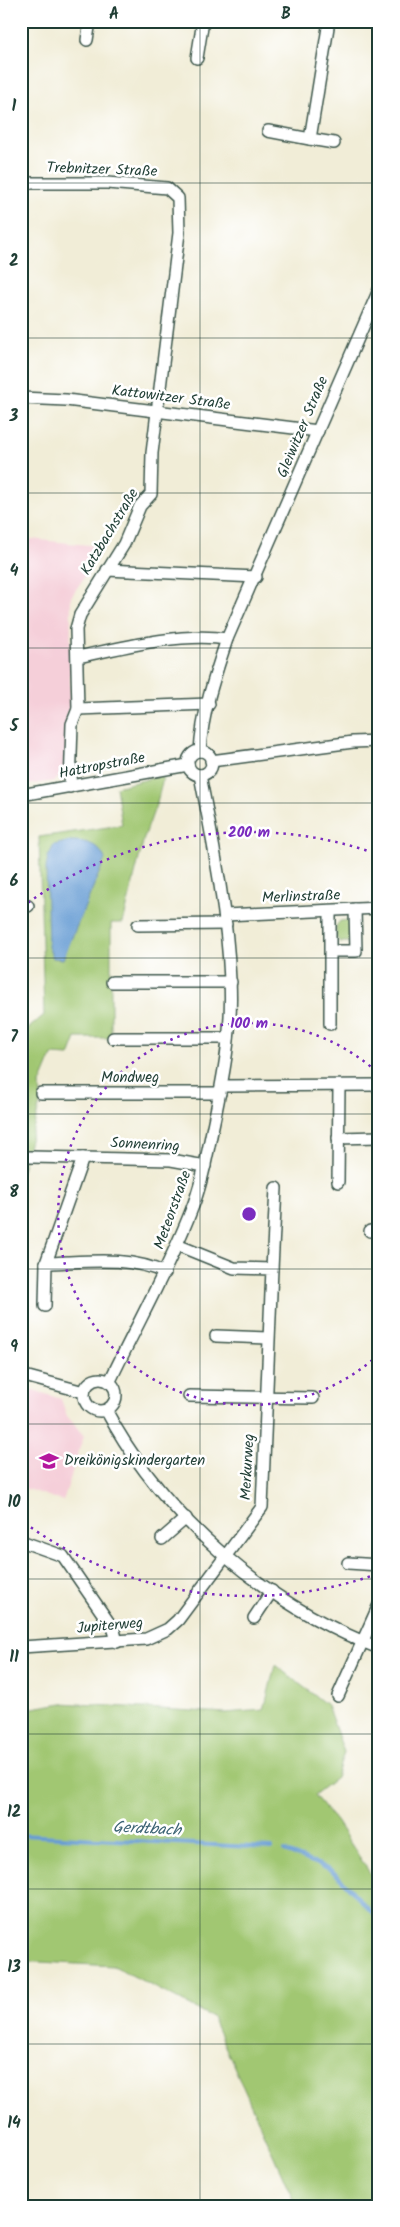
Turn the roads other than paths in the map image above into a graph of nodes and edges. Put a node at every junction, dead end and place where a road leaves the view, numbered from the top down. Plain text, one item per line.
1 (90, 21) edge
2 (203, 21) edge
3 (329, 21) edge
4 (87, 40) dead end
5 (197, 58) dead end
6 (268, 131) dead end
7 (310, 139) junction
8 (334, 143) dead end
9 (21, 183) edge
10 (178, 198) joint
11 (379, 290) edge
12 (21, 398) edge
13 (158, 412) junction
14 (318, 432) junction
15 (107, 570) junction
16 (256, 577) junction
17 (227, 639) junction
18 (78, 657) junction
19 (209, 704) junction
20 (78, 709) junction
21 (379, 742) edge
22 (200, 751) junction
23 (211, 761) junction
24 (188, 765) junction
25 (200, 775) junction
26 (70, 788) junction
27 (21, 795) edge
28 (379, 908) edge
29 (354, 910) junction
30 (330, 912) junction
31 (226, 920) junction
32 (138, 925) dead end
33 (331, 951) junction
34 (112, 982) dead end
35 (231, 982) junction
36 (330, 1024) dead end
37 (114, 1038) dead end
38 (228, 1038) junction
39 (379, 1085) edge
40 (339, 1086) junction
41 (221, 1089) junction
42 (40, 1093) dead end
43 (379, 1137) edge
44 (338, 1138) junction
45 (28, 1157) dead end
46 (83, 1158) junction
47 (205, 1166) junction
48 (338, 1182) dead end
49 (276, 1188) dead end
50 (177, 1245) junction
51 (46, 1263) junction
52 (272, 1269) junction
53 (166, 1273) junction
54 (45, 1306) dead end
55 (216, 1336) dead end
56 (268, 1338) junction
57 (21, 1375) edge
58 (110, 1381) junction
59 (84, 1392) junction
60 (189, 1396) dead end
61 (266, 1396) junction
62 (313, 1398) dead end
63 (106, 1410) junction
64 (186, 1518) junction
65 (162, 1540) dead end
66 (21, 1541) edge
67 (225, 1558) junction
68 (348, 1563) dead end
69 (379, 1565) edge
70 (272, 1591) junction
71 (379, 1605) edge
72 (254, 1618) dead end
73 (117, 1642) junction
74 (363, 1642) junction
75 (21, 1647) edge
76 (379, 1648) edge
77 (338, 1696) dead end

1 - 4 street
2 - 5 street
3 - 7 street
6 - 7 street
7 - 8 street
9 - 10 street, Trebnitzer Straße
10 - 13 street, Katzbachstraße
11 - 14 street, Gleiwitzer Straße
12 - 13 street, Kattowitzer Straße
13 - 14 street, Kattowitzer Straße
13 - 15 street, Katzbachstraße
14 - 16 street, Gleiwitzer Straße
15 - 16 street
15 - 18 street, Katzbachstraße
16 - 17 street, Gleiwitzer Straße
17 - 18 street
17 - 19 street, Gleiwitzer Straße
18 - 20 street, Katzbachstraße
19 - 20 street
19 - 22 street, Gleiwitzer Straße
20 - 26 street, Katzbachstraße
21 - 23 street
22 - 23 street
22 - 24 street
23 - 25 street
24 - 25 street
24 - 26 street, Hattropstraße
25 - 31 street, Meteorstraße
26 - 27 street, Hattropstraße
28 - 29 street, Merlinstraße
29 - 30 street, Merlinstraße
29 - 33 street
30 - 31 street, Merlinstraße
30 - 33 street
31 - 32 street
31 - 35 street, Meteorstraße
33 - 36 street
34 - 35 street
35 - 38 street, Meteorstraße
37 - 38 street
38 - 41 street, Meteorstraße
39 - 40 street, Mondweg
40 - 41 street, Mondweg
40 - 44 street
41 - 42 street, Mondweg
41 - 47 street, Meteorstraße
43 - 44 street
44 - 48 street
45 - 46 street, Sonnenring
46 - 47 street, Sonnenring
46 - 51 street
47 - 50 street, Meteorstraße
49 - 52 street, Merkurweg
50 - 52 street
50 - 53 street, Meteorstraße
51 - 53 street
51 - 54 street
52 - 56 street, Merkurweg
53 - 58 street, Meteorstraße
55 - 56 street
56 - 61 street, Merkurweg
57 - 59 street
58 - 59 street
58 - 63 street
59 - 63 street
60 - 61 street
61 - 62 street
61 - 67 street, Merkurweg
63 - 64 street
64 - 65 street
64 - 67 street
66 - 73 street
67 - 70 street
67 - 73 street, Jupiterweg
68 - 69 street
70 - 72 street
70 - 74 street
71 - 74 street
73 - 75 street, Jupiterweg
74 - 76 street
74 - 77 street

